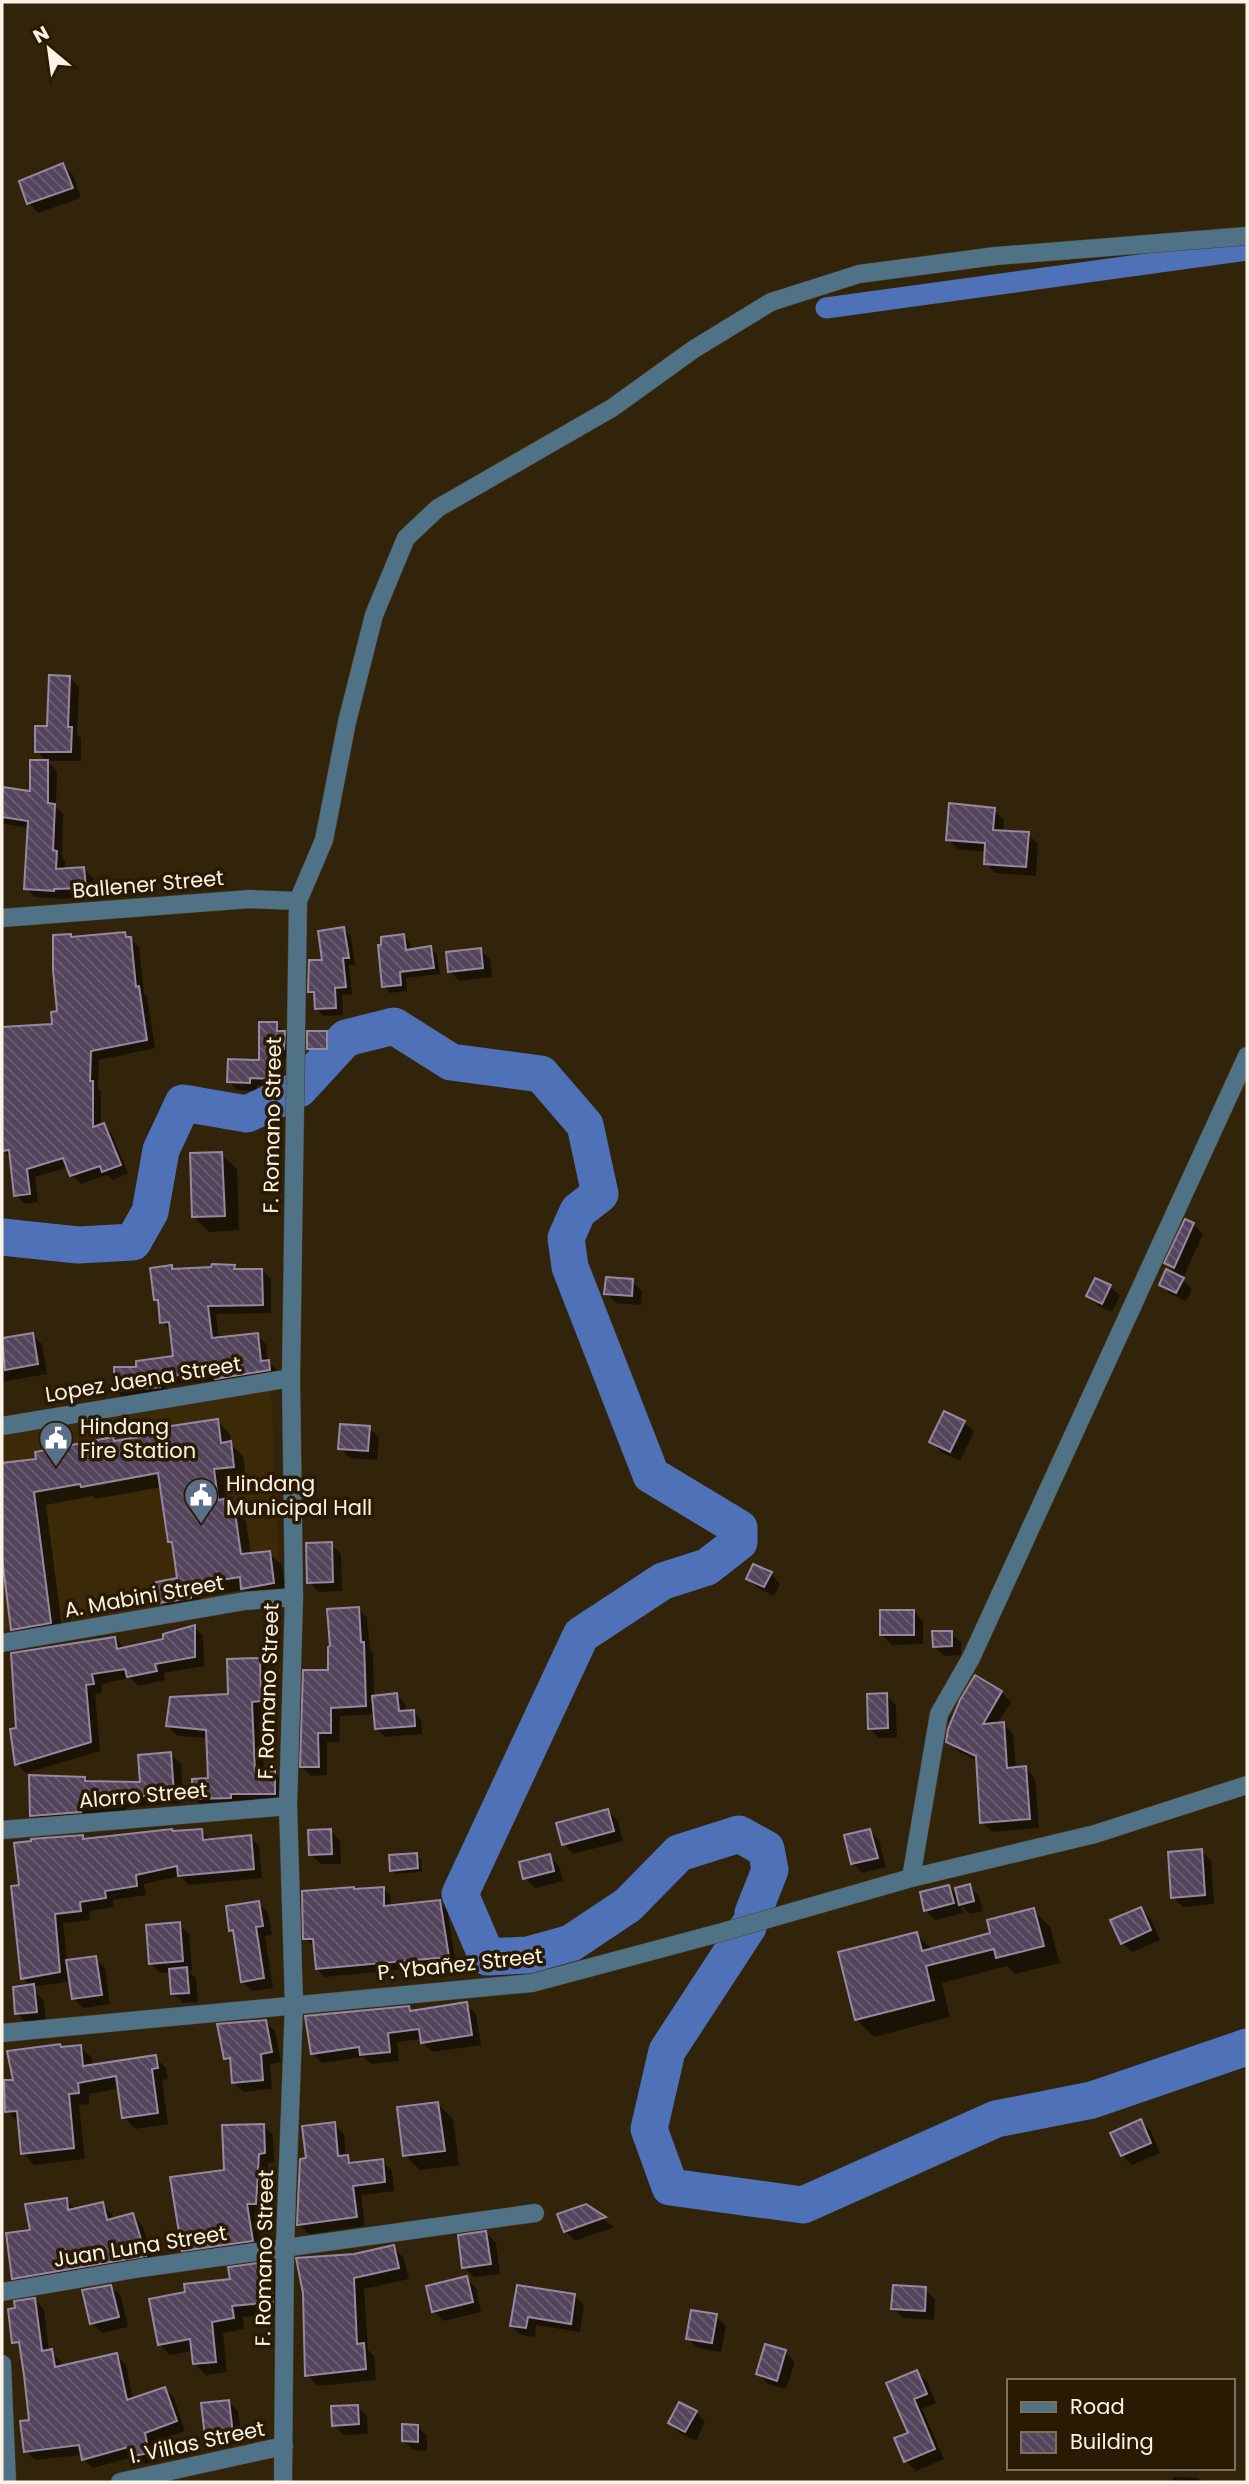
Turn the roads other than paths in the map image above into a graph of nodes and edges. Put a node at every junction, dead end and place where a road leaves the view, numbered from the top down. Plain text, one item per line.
1 (1247, 236) edge
2 (298, 901) junction
3 (2, 918) edge
4 (1247, 1056) edge
5 (291, 1378) junction
6 (2, 1426) edge
7 (294, 1597) junction
8 (2, 1643) edge
9 (1247, 1785) edge
10 (288, 1806) junction
11 (2, 1830) edge
12 (911, 1878) junction
13 (295, 2004) junction
14 (2, 2032) edge
15 (535, 2213) dead end
16 (285, 2246) junction
17 (2, 2292) edge
18 (2, 2364) edge
19 (284, 2446) junction
20 (7, 2482) edge
21 (120, 2482) edge
22 (283, 2482) edge

1 - 2 street
2 - 3 street, Ballener Street
2 - 5 street, F. Romano Street
4 - 12 street
5 - 6 street, Lopez Jaena Street
5 - 7 street, F. Romano Street
7 - 8 street, A. Mabini Street
7 - 10 street, F. Romano Street
9 - 12 street, P. Ybañez Street
10 - 11 street, Alorro Street
10 - 13 street, F. Romano Street
12 - 13 street, P. Ybañez Street
13 - 14 street, P. Ybañez Street
13 - 16 street, F. Romano Street
15 - 16 street, Juan Luna Street
16 - 17 street, Juan Luna Street
16 - 19 street, F. Romano Street
18 - 20 street
19 - 21 street, I. Villas Street
19 - 22 street, F. Romano Street

